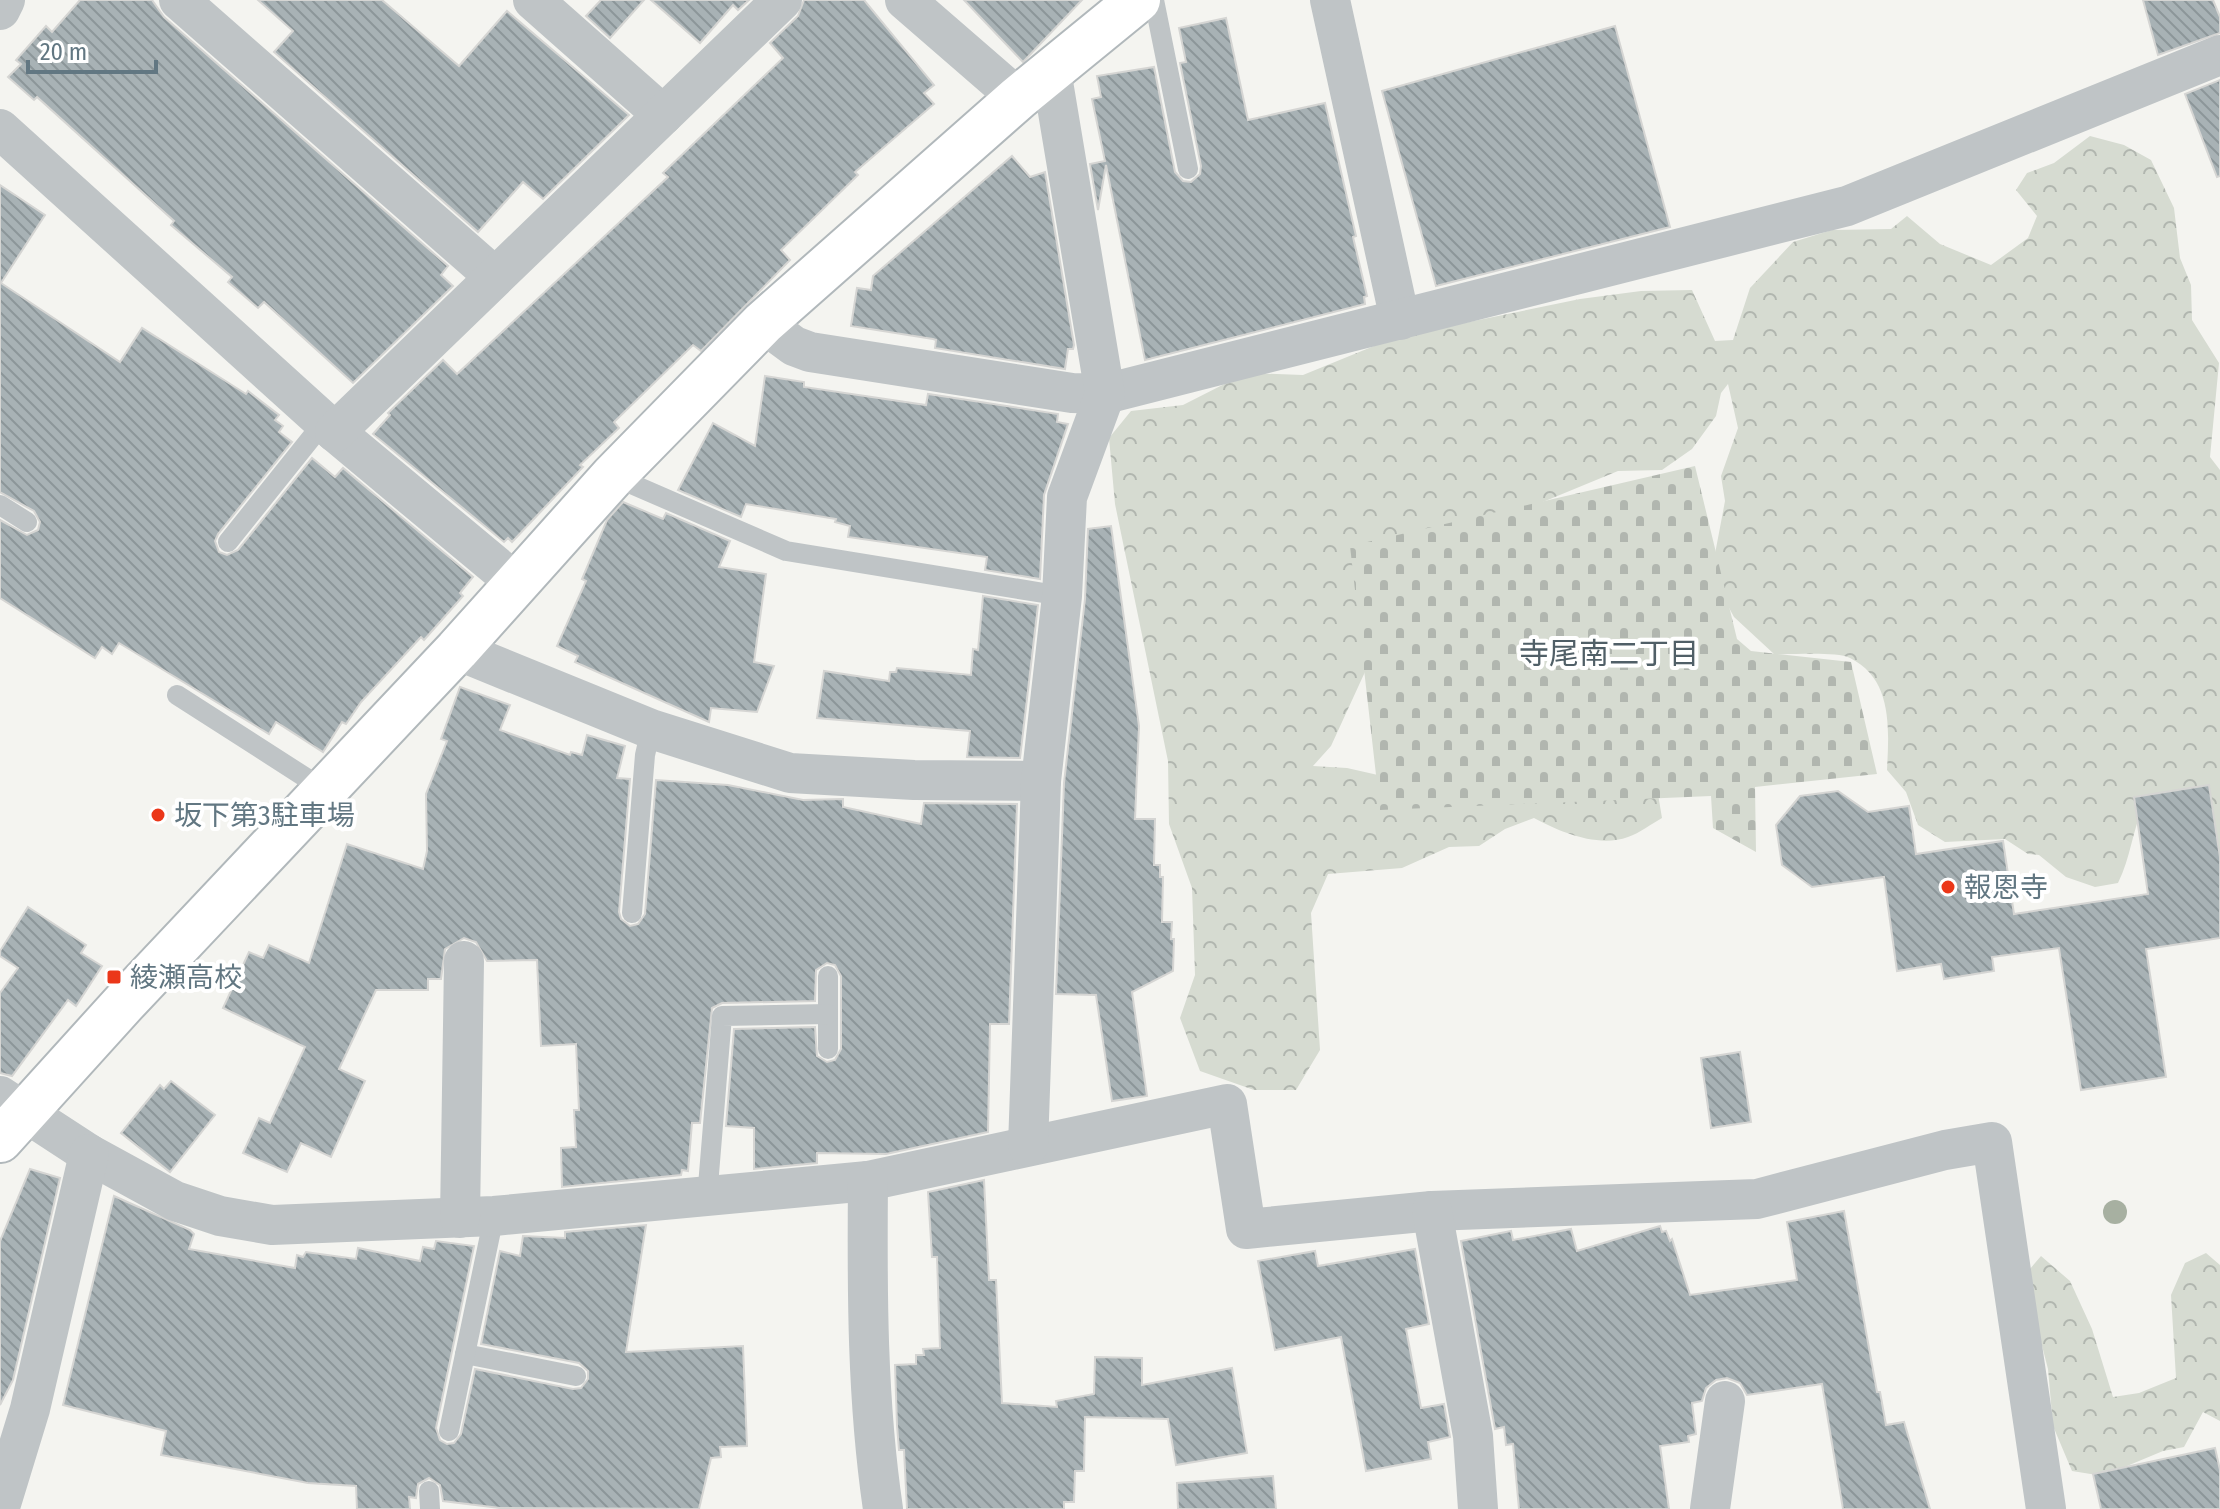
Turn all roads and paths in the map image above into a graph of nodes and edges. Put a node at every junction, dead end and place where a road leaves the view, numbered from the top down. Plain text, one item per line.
1 (5, 0) edge
2 (179, 0) edge
3 (533, 0) edge
4 (782, 0) edge
5 (1138, 0) edge
6 (1154, 0) edge
7 (1330, 0) edge
8 (908, 1) edge
9 (0, 10) edge
10 (2220, 55) edge
11 (1051, 70) junction
12 (1018, 98) junction
13 (663, 115) junction
14 (0, 129) edge
15 (1188, 169) dead end
16 (495, 277) junction
17 (1400, 320) junction
18 (763, 323) junction
19 (1105, 394) junction
20 (330, 427) junction
21 (613, 476) junction
22 (0, 505) edge
23 (27, 522) dead end
24 (228, 542) dead end
25 (515, 582) junction
26 (1062, 596) junction
27 (457, 650) junction
28 (177, 695) dead end
29 (651, 729) junction
30 (1041, 781) junction
31 (325, 790) junction
32 (632, 913) dead end
33 (464, 961) dead end
34 (828, 976) dead end
35 (828, 1014) junction
36 (828, 1049) dead end
37 (9, 1117) edge
38 (1028, 1146) junction
39 (89, 1154) junction
40 (868, 1181) junction
41 (707, 1198) junction
42 (1432, 1211) junction
43 (477, 1217) junction
44 (465, 1354) junction
45 (576, 1376) dead end
46 (1725, 1401) dead end
47 (449, 1431) dead end
48 (0, 1507) edge
49 (883, 1509) edge
50 (1478, 1509) edge
51 (1710, 1509) edge
52 (2046, 1509) edge

1 - 9 street
2 - 16 street
3 - 13 street
4 - 13 street
5 - 11 street
6 - 15 lane
7 - 17 street
8 - 12 street
10 - 17 street
11 - 12 street
11 - 19 street
12 - 18 street
13 - 16 street
14 - 20 street
16 - 20 street
17 - 19 street
18 - 19 street
18 - 21 street
19 - 26 street
20 - 24 lane
20 - 25 street
21 - 25 street
21 - 26 lane
22 - 23 lane
25 - 27 street
26 - 30 street
27 - 29 street
27 - 31 street
28 - 31 lane
29 - 30 street
29 - 32 lane
30 - 38 street
31 - 37 street
33 - 43 street
34 - 35 lane
35 - 36 lane
35 - 41 lane
37 - 39 street
38 - 40 street
38 - 42 street
39 - 43 street
39 - 48 street
40 - 41 street
40 - 49 street
41 - 43 street
42 - 50 street
42 - 52 street
43 - 44 lane
44 - 45 lane
44 - 47 lane
46 - 51 street

